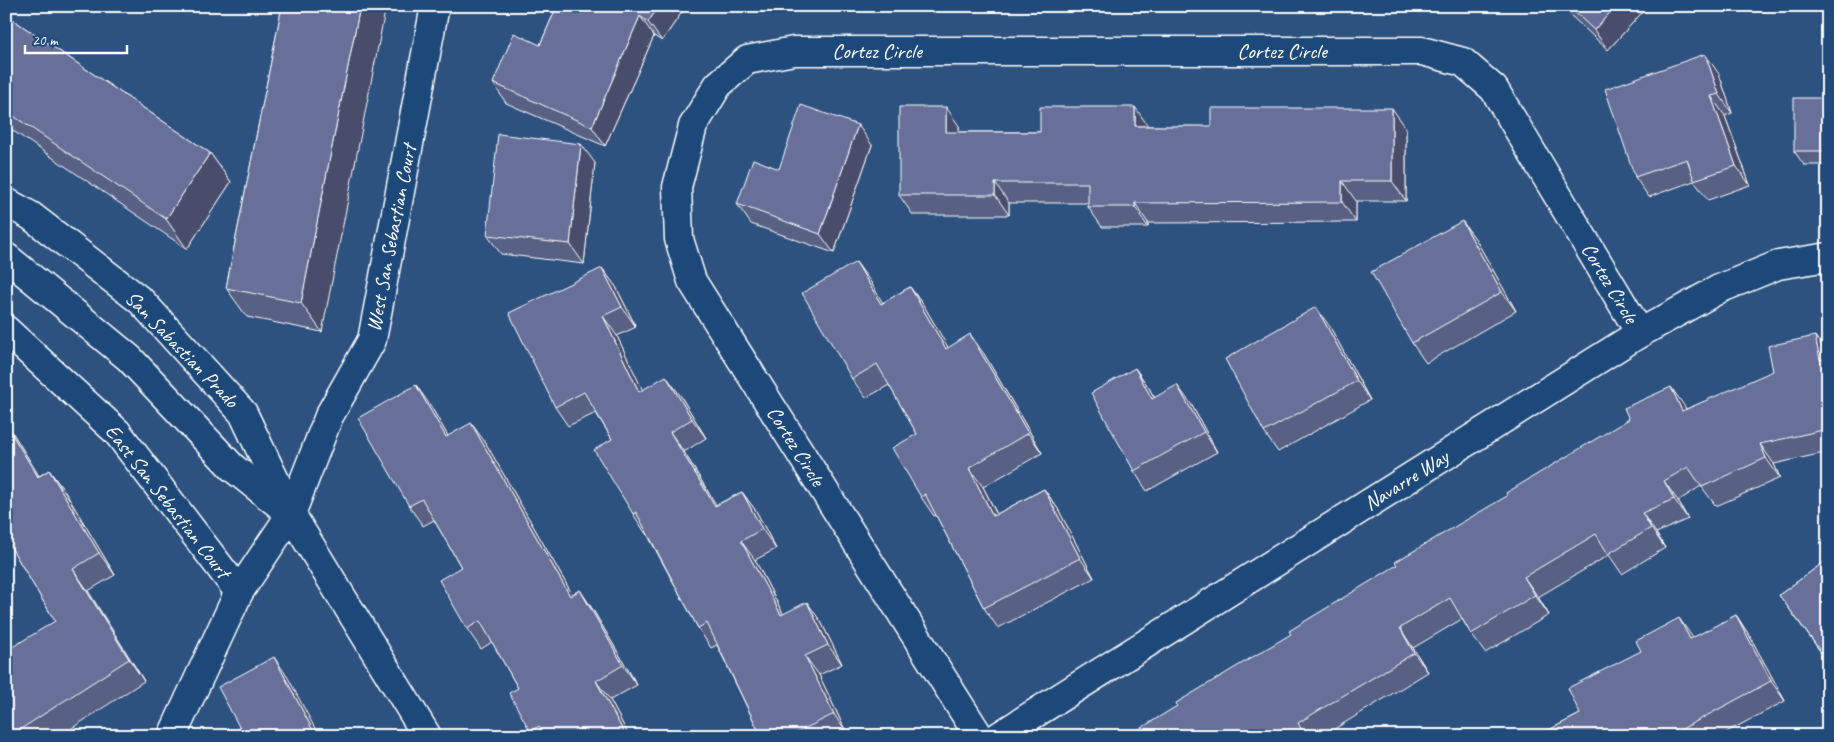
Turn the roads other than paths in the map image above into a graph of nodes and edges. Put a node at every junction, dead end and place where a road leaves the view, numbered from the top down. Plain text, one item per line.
1 (435, 6) edge
2 (6, 202) edge
3 (6, 257) edge
4 (1828, 257) edge
5 (6, 330) edge
6 (1640, 333) junction
7 (291, 514) junction
8 (239, 592) junction
9 (172, 736) edge
10 (427, 736) edge
11 (979, 736) edge
12 (999, 736) edge

1 - 7 street, West San Sebastian Court
2 - 7 street, San Sabastian Prado
3 - 7 street, San Sabastian Prado
4 - 6 street, Navarre Way
5 - 8 street, East San Sebastian Court
6 - 11 street, Cortez Circle
6 - 12 street, Navarre Way
7 - 8 street, East San Sebastian Court
7 - 10 street, San Sabastian Prado
8 - 9 street, East San Sebastian Court

